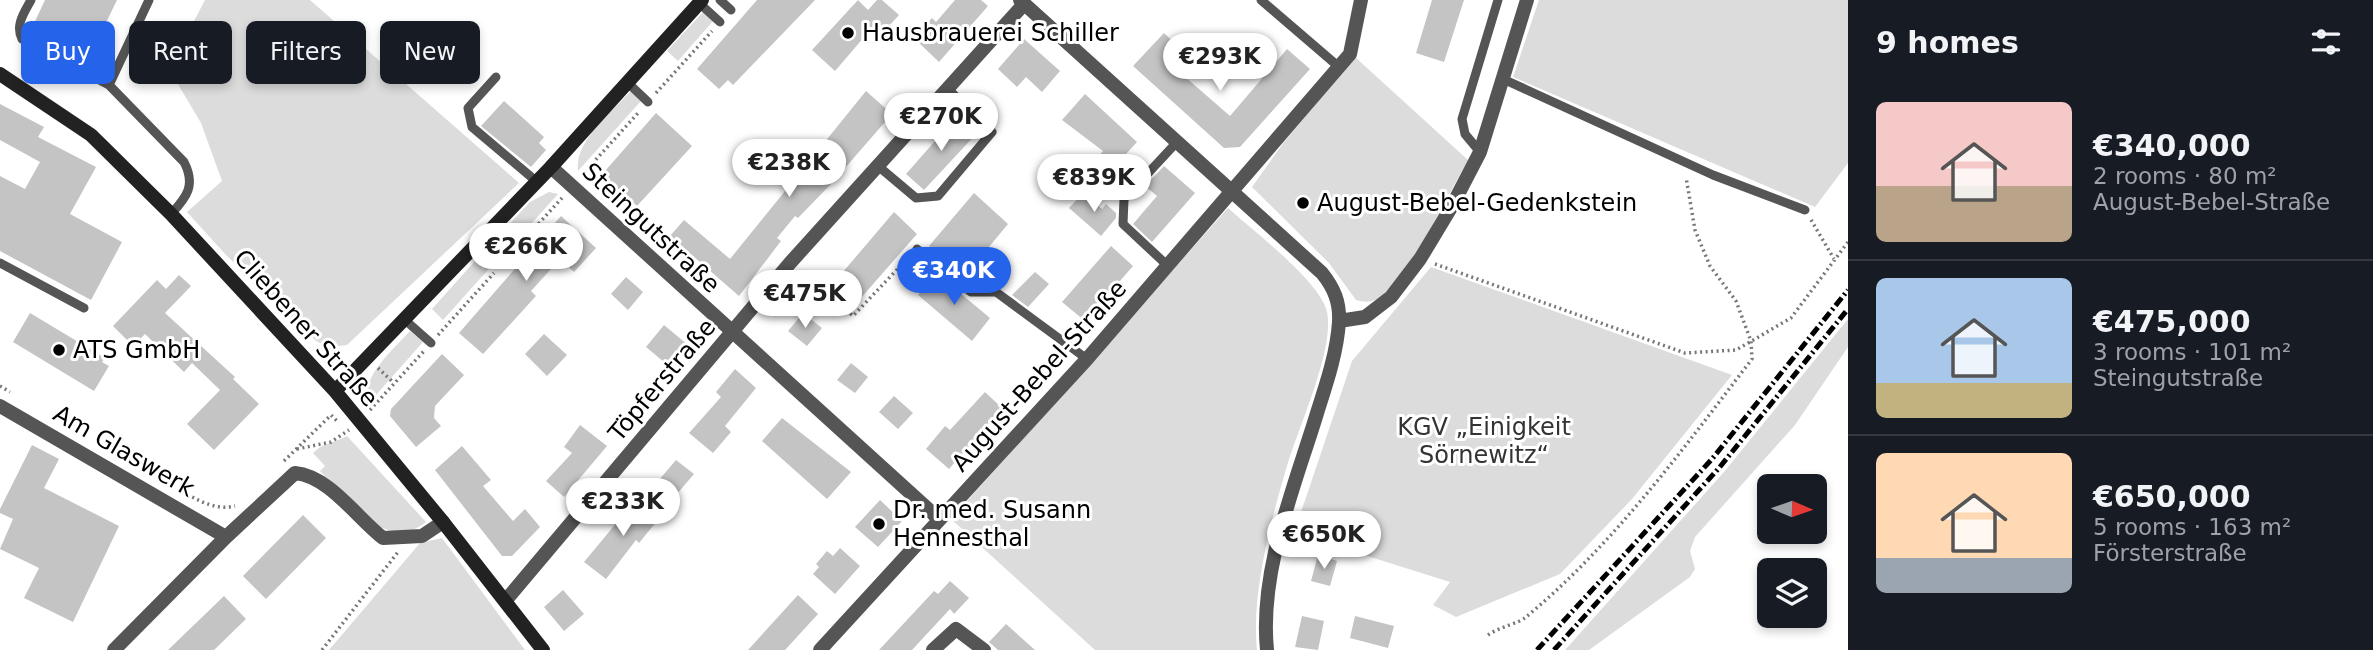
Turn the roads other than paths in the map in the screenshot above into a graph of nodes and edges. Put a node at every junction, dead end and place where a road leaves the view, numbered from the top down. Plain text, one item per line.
1 (31, 0) edge
2 (149, 0) edge
3 (720, 0) edge
4 (1261, 0) edge
5 (1361, 0) edge
6 (1498, 0) edge
7 (1527, 0) edge
8 (700, 1) edge
9 (1022, 2) edge
10 (731, 10) dead end
11 (720, 22) road end
12 (1339, 67) junction
13 (0, 74) edge
14 (496, 77) dead end
15 (1503, 79) junction
16 (627, 82) junction
17 (108, 85) junction
18 (947, 88) junction
19 (648, 102) road end
20 (1177, 142) junction
21 (1480, 152) junction
22 (878, 166) junction
23 (551, 167) junction
24 (536, 181) junction
25 (1233, 192) junction
26 (1805, 210) road end
27 (171, 214) junction
28 (491, 230) junction
29 (480, 242) junction
30 (917, 249) road end
31 (513, 252) road end
32 (0, 263) edge
33 (503, 263) road end
34 (1168, 266) junction
35 (84, 308) dead end
36 (405, 320) junction
37 (1339, 321) junction
38 (731, 333) junction
39 (431, 342) road end
40 (1087, 359) junction
41 (335, 391) junction
42 (0, 406) edge
43 (939, 519) junction
44 (443, 522) junction
45 (226, 537) junction
46 (506, 600) junction
47 (114, 650) edge
48 (543, 650) edge
49 (820, 650) edge
50 (933, 650) edge
51 (984, 650) edge
52 (1266, 650) edge

1 - 17 lane
2 - 17 lane
3 - 10 lane
4 - 12 lane
5 - 12 street, August-Bebel-Straße
6 - 21 lane
7 - 15 street
8 - 11 lane
8 - 16 street
9 - 18 street, Töpferstraße
9 - 20 street
12 - 25 street, August-Bebel-Straße
13 - 27 street, Cliebener Straße
14 - 24 lane
15 - 21 street
15 - 26 lane
16 - 19 lane
16 - 23 street
17 - 27 lane
18 - 22 street, Töpferstraße
18 - 22 lane
20 - 25 street
20 - 34 lane
21 - 37 street
22 - 38 street, Töpferstraße
23 - 24 street
23 - 38 street, Steingutstraße
24 - 28 street
25 - 34 street, August-Bebel-Straße
25 - 37 street
27 - 41 street, Cliebener Straße
28 - 29 street
28 - 31 lane
29 - 33 lane
29 - 36 street
30 - 40 lane
32 - 35 lane
34 - 40 street, August-Bebel-Straße
36 - 39 lane
36 - 41 street
37 - 52 street
38 - 43 street, Steingutstraße
38 - 46 street, Töpferstraße
40 - 43 street, August-Bebel-Straße
41 - 44 street, Cliebener Straße
42 - 45 street, Am Glaswerk
43 - 49 street, August-Bebel-Straße
44 - 45 street
44 - 46 street, Cliebener Straße
45 - 47 street
46 - 48 street, Cliebener Straße
50 - 51 street

